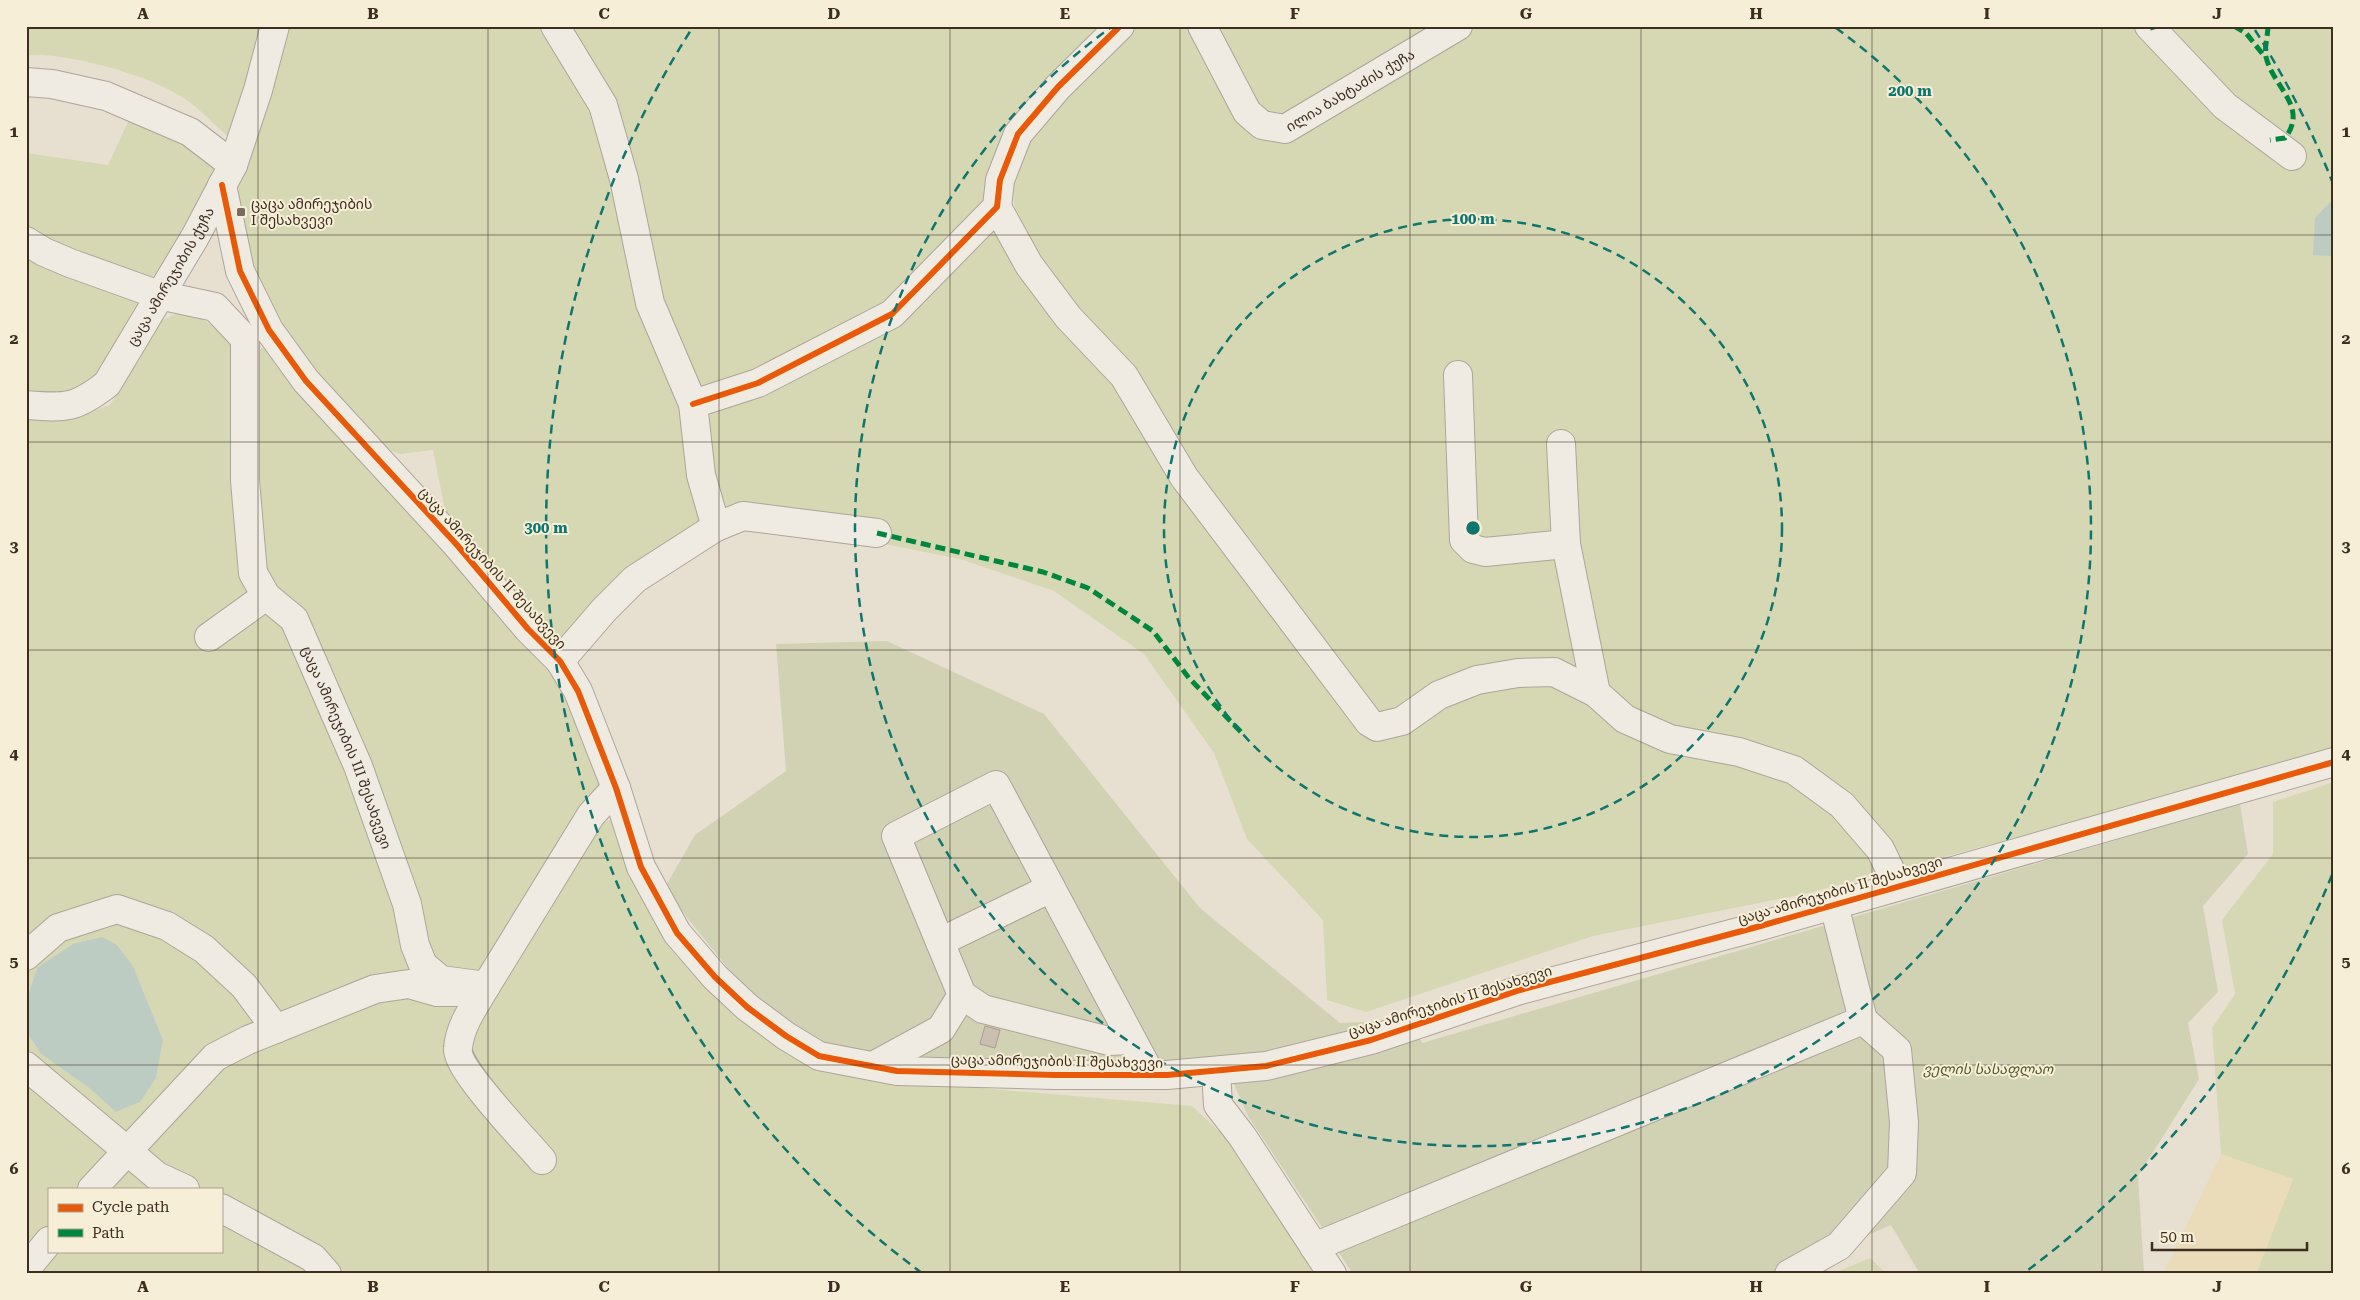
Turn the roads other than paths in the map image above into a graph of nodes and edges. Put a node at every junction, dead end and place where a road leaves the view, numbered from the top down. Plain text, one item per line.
1 (275, 26) edge
2 (555, 26) edge
3 (1120, 26) edge
4 (1202, 26) edge
5 (1458, 26) edge
6 (2149, 26) edge
7 (26, 82) edge
8 (2292, 156) dead end
9 (227, 176) junction
10 (997, 207) junction
11 (26, 241) edge
12 (159, 295) junction
13 (257, 335) junction
14 (1458, 375) dead end
15 (693, 404) junction
16 (26, 405) edge
17 (1561, 444) dead end
18 (716, 527) junction
19 (877, 533) dead end
20 (1566, 544) junction
21 (266, 596) junction
22 (209, 637) dead end
23 (560, 662) junction
24 (1596, 693) junction
25 (2334, 762) edge
26 (616, 788) junction
27 (1898, 886) junction
28 (1051, 888) junction
29 (1834, 905) junction
30 (940, 942) junction
31 (26, 956) edge
32 (486, 986) junction
33 (962, 995) junction
34 (1863, 1020) junction
35 (276, 1029) junction
36 (1132, 1040) junction
37 (26, 1066) edge
38 (873, 1066) junction
39 (1216, 1071) junction
40 (1150, 1075) junction
41 (127, 1150) junction
42 (542, 1160) dead end
43 (93, 1188) edge
44 (184, 1188) edge
45 (222, 1209) edge
46 (48, 1242) edge
47 (1314, 1247) junction
48 (26, 1269) edge
49 (327, 1274) edge
50 (1332, 1274) edge
51 (1789, 1274) edge

1 - 9 street, ცაცა ამირეჯიბის ქუჩა
2 - 15 street
3 - 10 street
4 - 5 street, ილია ბახტაძის ქუჩა
6 - 8 street
7 - 9 street
9 - 12 street, ცაცა ამირეჯიბის ქუჩა
9 - 13 street, ცაცა ამირეჯიბის II შესახვევი
10 - 15 street
10 - 24 street
11 - 12 street
12 - 13 street
12 - 16 street, ცაცა ამირეჯიბის ქუჩა
13 - 21 street, ცაცა ამირეჯიბის III შესახვევი
13 - 23 street, ცაცა ამირეჯიბის II შესახვევი
14 - 20 street
15 - 18 street
17 - 20 street
18 - 19 street
18 - 23 street
20 - 24 street
21 - 22 street
21 - 32 street, ცაცა ამირეჯიბის III შესახვევი
23 - 26 street, ცაცა ამირეჯიბის II შესახვევი
24 - 27 street
25 - 27 street, ცაცა ამირეჯიბის II შესახვევი
26 - 32 street
26 - 38 street, ცაცა ამირეჯიბის II შესახვევი
27 - 29 street, ცაცა ამირეჯიბის II შესახვევი
28 - 30 street
28 - 30 street
28 - 36 street
29 - 34 street
29 - 39 street, ცაცა ამირეჯიბის II შესახვევი
30 - 33 street
31 - 35 street
32 - 35 street
32 - 42 street
33 - 36 street
33 - 38 street
34 - 47 street
34 - 51 street
35 - 41 street
36 - 40 street
37 - 41 street
38 - 40 street, ცაცა ამირეჯიბის II შესახვევი
39 - 40 street, ცაცა ამირეჯიბის II შესახვევი
39 - 47 street
41 - 43 street
41 - 44 street
45 - 49 street
46 - 48 street
47 - 50 street

